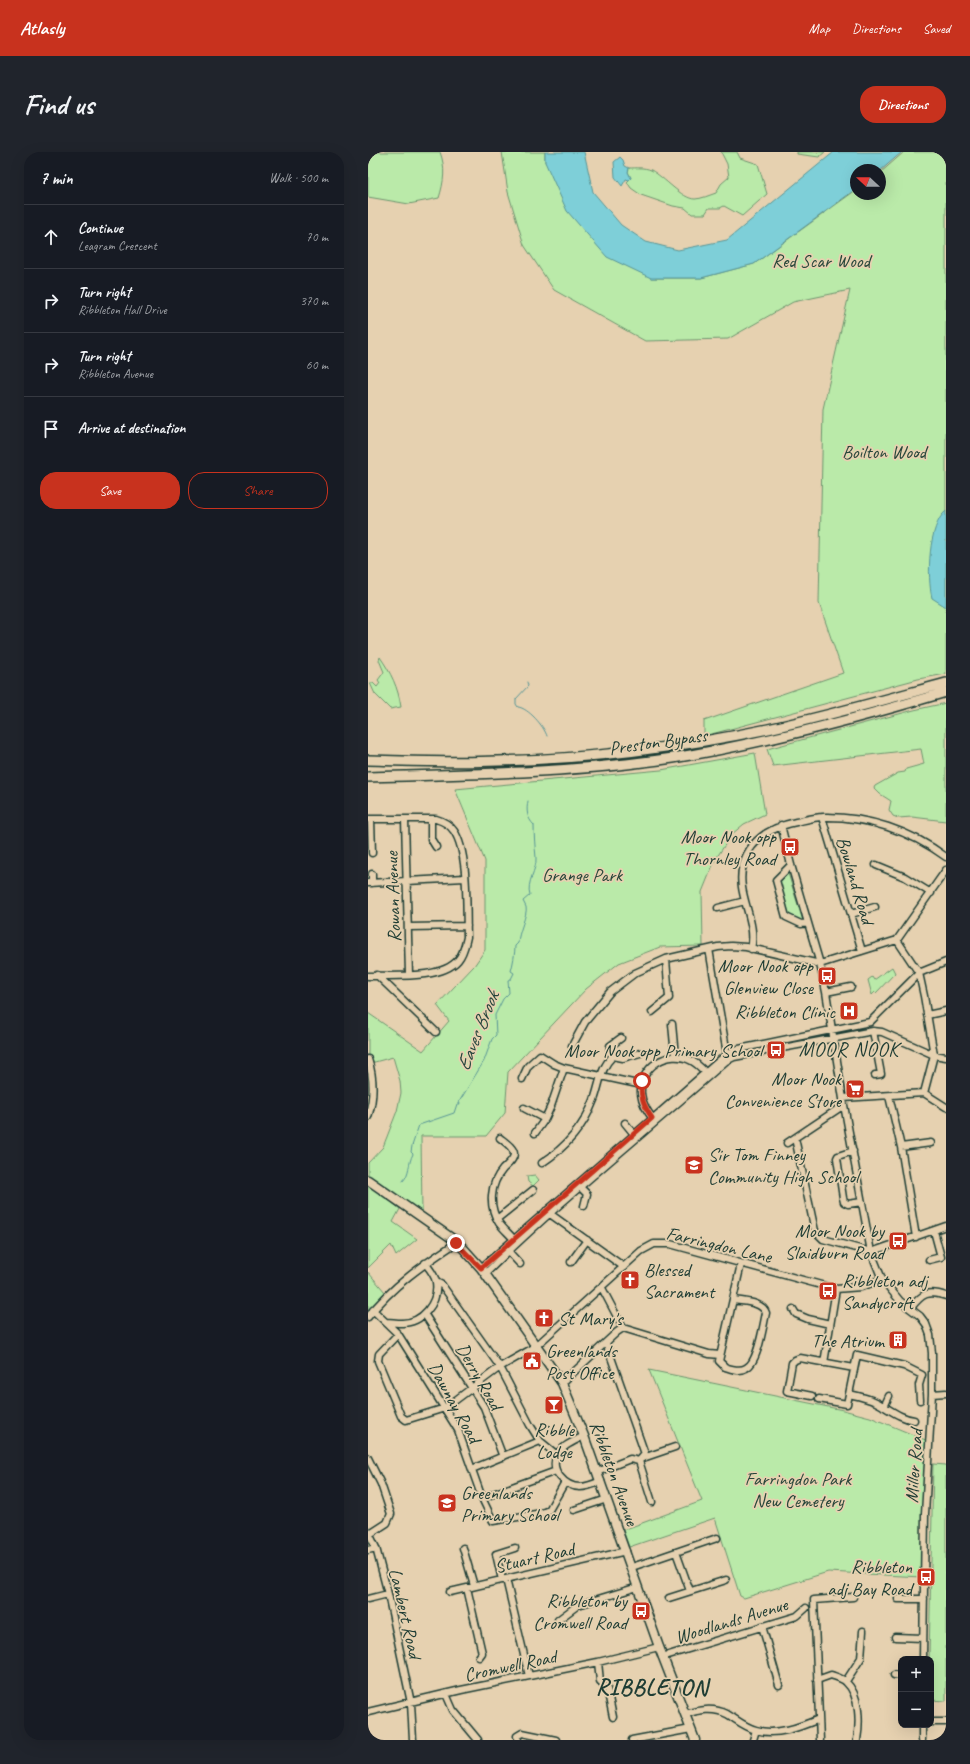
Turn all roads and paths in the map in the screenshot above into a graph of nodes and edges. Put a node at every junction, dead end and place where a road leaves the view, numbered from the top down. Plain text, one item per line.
1 (946, 683) edge
2 (946, 692) edge
3 (368, 760) edge
4 (368, 778) edge
5 (822, 817) junction
6 (370, 819) edge
7 (405, 819) junction
8 (431, 819) junction
9 (782, 825) junction
10 (436, 847) dead end
11 (372, 853) dead end
12 (946, 857) edge
13 (791, 865) junction
14 (876, 865) dead end
15 (946, 870) edge
16 (372, 874) dead end
17 (464, 878) junction
18 (407, 881) junction
19 (370, 883) edge
20 (931, 893) junction
21 (745, 901) junction
22 (876, 907) dead end
23 (718, 908) dead end
24 (851, 914) junction
25 (808, 922) junction
26 (467, 926) junction
27 (409, 927) junction
28 (897, 940) junction
29 (751, 948) junction
30 (709, 949) junction
31 (862, 951) junction
32 (666, 959) junction
33 (946, 962) edge
34 (820, 964) junction
35 (919, 973) junction
36 (409, 974) junction
37 (377, 975) junction
38 (368, 976) edge
39 (851, 987) dead end
40 (826, 992) junction
41 (946, 1011) edge
42 (652, 1012) dead end
43 (927, 1015) junction
44 (672, 1024) dead end
45 (832, 1030) junction
46 (873, 1031) junction
47 (436, 1032) dead end
48 (621, 1038) dead end
49 (833, 1038) junction
50 (572, 1046) dead end
51 (640, 1053) dead end
52 (934, 1055) junction
53 (613, 1056) junction
54 (675, 1056) junction
55 (728, 1057) junction
56 (946, 1057) edge
57 (368, 1061) edge
58 (564, 1068) junction
59 (707, 1074) junction
60 (875, 1075) dead end
61 (601, 1076) junction
62 (522, 1079) dead end
63 (642, 1085) junction
64 (924, 1093) junction
65 (889, 1096) junction
66 (843, 1098) junction
67 (844, 1105) junction
68 (946, 1107) edge
69 (524, 1108) dead end
70 (368, 1117) edge
71 (545, 1119) junction
72 (654, 1120) junction
73 (625, 1123) dead end
74 (535, 1133) dead end
75 (634, 1134) junction
76 (500, 1138) dead end
77 (795, 1138) junction
78 (930, 1143) dead end
79 (787, 1144) dead end
80 (901, 1147) junction
81 (853, 1151) junction
82 (542, 1163) dead end
83 (368, 1180) edge
84 (585, 1180) junction
85 (580, 1187) junction
86 (533, 1190) dead end
87 (862, 1202) junction
88 (584, 1206) dead end
89 (547, 1212) junction
90 (497, 1219) junction
91 (946, 1226) edge
92 (934, 1231) junction
93 (916, 1237) junction
94 (587, 1240) junction
95 (515, 1241) junction
96 (456, 1243) junction
97 (508, 1252) junction
98 (871, 1252) junction
99 (929, 1260) dead end
100 (571, 1262) dead end
101 (426, 1263) junction
102 (520, 1264) dead end
103 (741, 1264) junction
104 (624, 1268) junction
105 (483, 1271) junction
106 (882, 1279) junction
107 (436, 1282) junction
108 (602, 1288) junction
109 (836, 1289) junction
110 (946, 1296) edge
111 (734, 1300) junction
112 (911, 1308) junction
113 (793, 1309) dead end
114 (374, 1310) junction
115 (425, 1314) junction
116 (368, 1317) edge
117 (386, 1322) junction
118 (830, 1324) junction
119 (623, 1328) junction
120 (398, 1334) junction
121 (606, 1343) junction
122 (535, 1347) junction
123 (720, 1355) junction
124 (824, 1363) junction
125 (500, 1367) junction
126 (854, 1368) junction
127 (922, 1375) junction
128 (932, 1376) junction
129 (562, 1383) junction
130 (473, 1388) junction
131 (849, 1394) junction
132 (932, 1394) junction
133 (946, 1394) edge
134 (812, 1396) dead end
135 (889, 1396) dead end
136 (819, 1399) dead end
137 (920, 1400) dead end
138 (884, 1406) junction
139 (445, 1408) junction
140 (914, 1420) dead end
141 (584, 1436) junction
142 (540, 1441) junction
143 (676, 1446) dead end
144 (557, 1455) junction
145 (504, 1456) junction
146 (368, 1458) edge
147 (640, 1460) junction
148 (472, 1469) junction
149 (556, 1471) junction
150 (597, 1472) junction
151 (601, 1481) junction
152 (565, 1482) junction
153 (482, 1498) junction
154 (607, 1499) junction
155 (652, 1502) dead end
156 (574, 1510) dead end
157 (369, 1533) edge
158 (717, 1538) dead end
159 (376, 1548) junction
160 (463, 1548) dead end
161 (515, 1548) dead end
162 (368, 1550) edge
163 (626, 1552) junction
164 (676, 1552) junction
165 (632, 1567) junction
166 (504, 1580) junction
167 (726, 1580) dead end
168 (471, 1587) junction
169 (638, 1587) junction
170 (690, 1591) junction
171 (450, 1592) dead end
172 (388, 1594) junction
173 (853, 1597) dead end
174 (669, 1598) dead end
175 (368, 1599) edge
176 (898, 1599) dead end
177 (924, 1599) junction
178 (806, 1608) dead end
179 (558, 1620) dead end
180 (762, 1626) junction
181 (863, 1631) dead end
182 (895, 1637) dead end
183 (923, 1638) junction
184 (659, 1648) junction
185 (923, 1656) edge
186 (479, 1657) dead end
187 (662, 1657) junction
188 (598, 1662) junction
189 (894, 1675) dead end
190 (529, 1676) junction
191 (898, 1676) edge
192 (817, 1680) junction
193 (846, 1681) junction
194 (779, 1685) dead end
195 (446, 1694) junction
196 (411, 1703) junction
197 (368, 1712) edge
198 (685, 1714) junction
199 (612, 1717) dead end
200 (819, 1719) junction
201 (934, 1722) edge
202 (946, 1722) edge
203 (922, 1728) edge
204 (691, 1729) junction
205 (756, 1730) junction
206 (413, 1740) edge
207 (478, 1740) edge
208 (518, 1740) edge
209 (556, 1740) edge
210 (632, 1740) edge
211 (695, 1740) edge
212 (753, 1740) edge
213 (820, 1740) edge
214 (857, 1740) edge
215 (922, 1740) edge

1 - 3 highway, Preston Bypass
2 - 4 highway, Preston Bypass
5 - 9 street
5 - 12 street
5 - 24 street, Bowland Road
6 - 7 street
6 - 11 street
7 - 8 street
7 - 18 street, Rowan Avenue
8 - 10 street
8 - 17 street
9 - 13 street, Miller Road
9 - 21 street
13 - 25 street, Miller Road
13 - 25 street
14 - 20 street
15 - 20 street
16 - 19 street
17 - 18 street
17 - 26 street
18 - 19 street
18 - 27 street, Rowan Avenue
20 - 28 street
21 - 23 street
21 - 29 street
22 - 24 street
24 - 31 street, Bowland Road
25 - 34 street, Miller Road
26 - 27 street
26 - 36 street
27 - 36 street, Rowan Avenue
28 - 31 street
28 - 35 street
29 - 30 street
29 - 34 street
30 - 32 street
30 - 55 street
31 - 34 street
32 - 42 street
32 - 50 street
33 - 35 street
34 - 40 street, Miller Road
35 - 43 street
35 - 45 street
36 - 37 street
37 - 38 street
37 - 47 street
39 - 40 street
40 - 45 street, Miller Road
41 - 43 street
43 - 52 street
44 - 54 street
45 - 49 street, Miller Road
45 - 55 street
46 - 49 street
46 - 52 street
46 - 60 street
48 - 53 street
49 - 55 street
49 - 66 street, Miller Road
51 - 53 street
52 - 56 street
52 - 64 street
53 - 61 street
54 - 59 street
54 - 63 street
55 - 59 street
57 - 70 street
58 - 61 street
58 - 62 street
58 - 71 street
59 - 72 street
61 - 63 street
61 - 82 street
63 - 72 street
64 - 65 street
64 - 68 street
65 - 66 street
65 - 80 street
66 - 67 street, Miller Road
67 - 77 street
67 - 81 street, Miller Road
69 - 71 street
71 - 74 street
72 - 75 street
72 - 84 street
73 - 75 street
75 - 84 street
76 - 90 street
77 - 79 street
77 - 98 street
78 - 80 street
80 - 93 street
81 - 87 street, Miller Road
81 - 87 street
83 - 96 main road, Ribbleton Avenue
84 - 85 street
84 - 89 street
85 - 88 street
85 - 89 street
86 - 90 street
87 - 98 street, Miller Road
89 - 94 street
89 - 95 street
90 - 95 street
91 - 92 street
92 - 93 street
92 - 99 street
93 - 98 street
94 - 100 street
94 - 104 street
95 - 97 street
95 - 105 street
96 - 101 street
96 - 105 main road, Ribbleton Avenue
97 - 102 street
97 - 105 street
98 - 106 street, Miller Road
101 - 107 street
101 - 114 street
103 - 104 street, Farringdon Lane
103 - 109 street, Farringdon Lane
103 - 111 street
104 - 108 street, Farringdon Lane
105 - 122 main road, Ribbleton Avenue
106 - 109 street, Farringdon Lane
106 - 112 street, Miller Road
107 - 115 street
107 - 125 street
108 - 119 street
108 - 122 street, Farringdon Lane
109 - 118 street
110 - 112 street
111 - 123 street
111 - 123 street
112 - 128 street, Miller Road
113 - 118 street
114 - 116 street
114 - 117 street, Dawnay Road
115 - 117 street
115 - 130 street, Derry Road
117 - 120 street, Dawnay Road
118 - 124 street
119 - 121 street
119 - 123 street
120 - 139 street, Dawnay Road
120 - 139 street, Farringdon Lane
121 - 129 street
121 - 147 street
122 - 125 street, Farringdon Lane
122 - 129 main road, Ribbleton Avenue
124 - 126 street
124 - 134 street
125 - 130 street, Farringdon Lane
125 - 142 street
126 - 127 street
126 - 131 street
127 - 128 street
127 - 137 street
128 - 132 street, Miller Road
129 - 141 main road, Ribbleton Avenue
130 - 139 street, Farringdon Lane
130 - 145 street, Derry Road
131 - 136 street
131 - 138 street
132 - 133 street
132 - 177 street, Miller Road
135 - 138 street
138 - 140 street
139 - 148 street, Dawnay Road
141 - 144 street
141 - 150 main road, Ribbleton Avenue
142 - 144 street
142 - 145 street
143 - 147 street
144 - 149 street
145 - 148 street
146 - 157 street
147 - 150 street
147 - 155 street
148 - 153 street, Dawnay Road
149 - 152 street
149 - 153 street
150 - 151 main road, Ribbleton Avenue
151 - 152 street
151 - 154 main road, Ribbleton Avenue
152 - 153 street, Dawnay Road
154 - 156 street
154 - 163 main road, Ribbleton Avenue
157 - 159 street, Lambert Road
158 - 164 street
159 - 162 street
159 - 172 street, Lambert Road
160 - 168 street
161 - 166 street
163 - 165 main road, Ribbleton Avenue
163 - 166 street, Stuart Road
164 - 165 street
164 - 170 street
165 - 169 main road, Ribbleton Avenue
166 - 168 street, Stuart Road
166 - 190 street
167 - 170 street
168 - 171 street, Stuart Road
168 - 186 street
169 - 179 street
169 - 184 main road, Ribbleton Avenue
170 - 174 street
172 - 175 street
172 - 196 street, Lambert Road
173 - 192 street
176 - 177 street
177 - 183 street, Miller Road
178 - 180 street, Woodlands Avenue
180 - 187 street, Woodlands Avenue
180 - 194 street
181 - 193 street
182 - 183 street
183 - 185 street, Miller Road
184 - 187 main road, Ribbleton Avenue
184 - 188 street, Cromwell Road
187 - 198 main road, Ribbleton Avenue
188 - 190 street, Cromwell Road
188 - 199 street
189 - 191 street
190 - 195 street, Cromwell Road
192 - 193 street
192 - 200 street
193 - 214 street
195 - 196 street, Cromwell Road
195 - 207 street
196 - 197 street, Cromwell Road
196 - 206 street, Lambert Road
198 - 204 main road, Ribbleton Avenue
198 - 205 street
200 - 205 street
200 - 213 street
201 - 202 street
203 - 215 street
204 - 210 street
204 - 211 main road, Ribbleton Avenue
205 - 212 street
208 - 209 street

